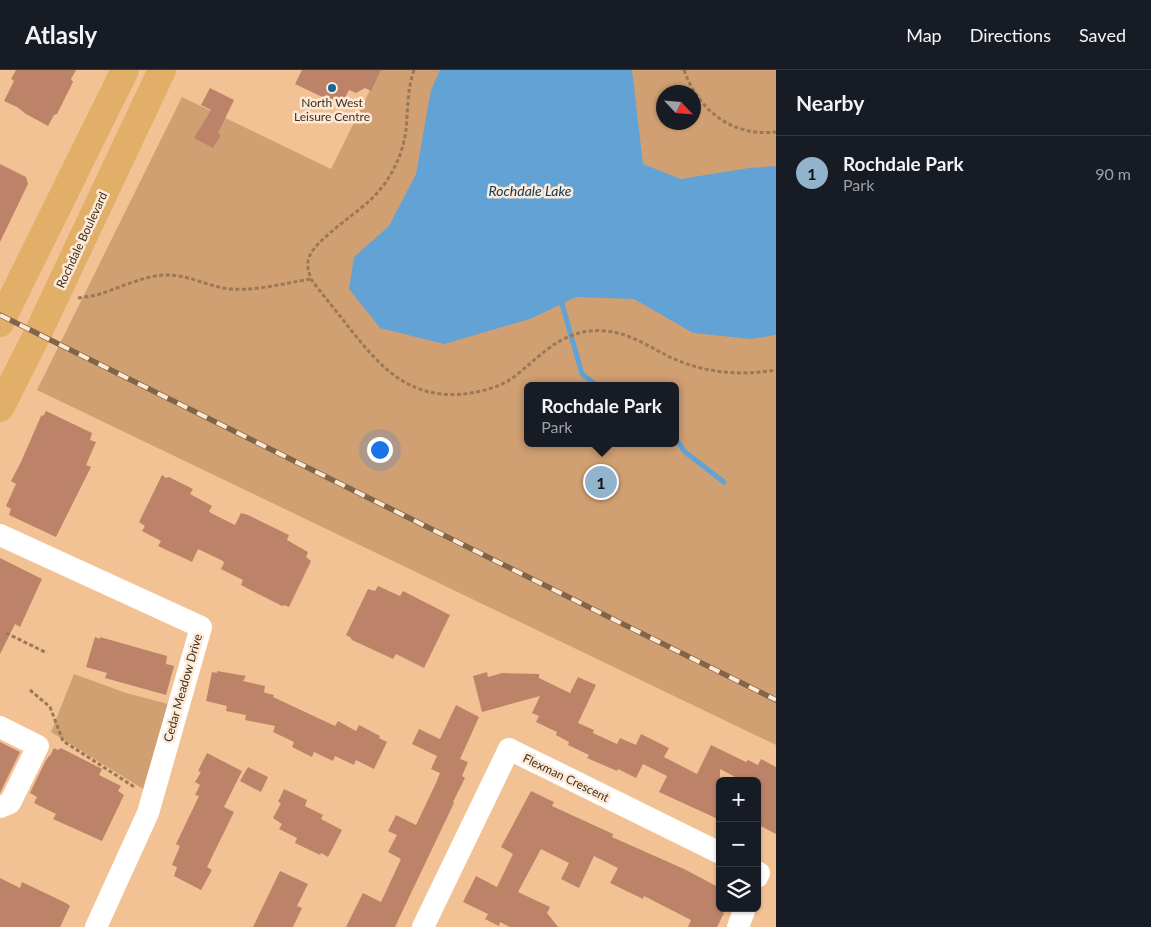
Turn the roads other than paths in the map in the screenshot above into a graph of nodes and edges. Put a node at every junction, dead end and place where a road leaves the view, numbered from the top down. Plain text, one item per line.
1 (124, 70) edge
2 (162, 70) edge
3 (0, 323) edge
4 (0, 408) edge
5 (0, 535) edge
6 (0, 727) edge
7 (0, 807) edge
8 (716, 851) edge
9 (744, 912) edge
10 (96, 927) edge
11 (423, 927) edge
12 (738, 927) edge

1 - 3 main road
2 - 4 main road, Rochdale Boulevard
5 - 10 street, Cedar Meadow Drive
6 - 7 street
8 - 11 street, Flexman Crescent
9 - 12 street

